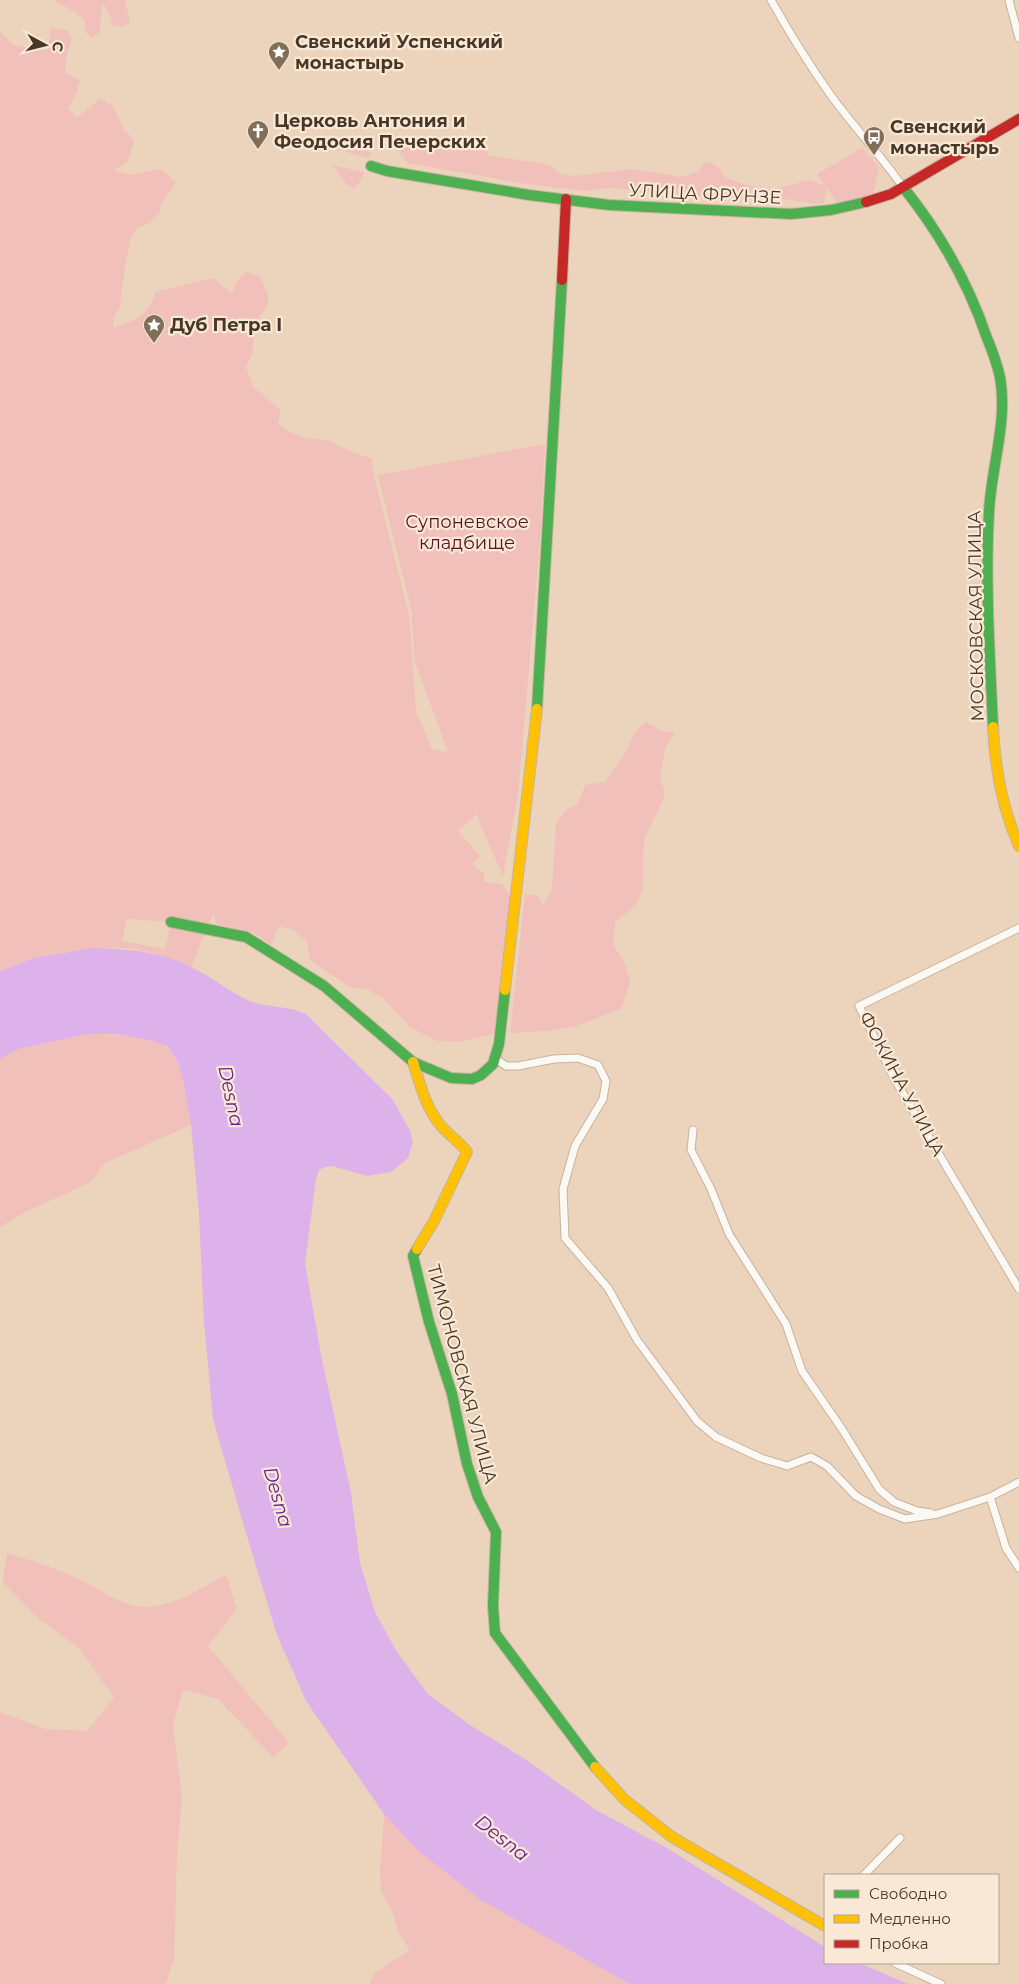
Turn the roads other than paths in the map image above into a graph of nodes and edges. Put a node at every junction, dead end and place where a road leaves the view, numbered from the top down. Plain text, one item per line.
1 (771, 0) edge
2 (1009, 0) edge
3 (1019, 38) edge
4 (1019, 120) edge
5 (371, 166) dead end
6 (904, 187) junction
7 (566, 199) junction
8 (1019, 846) edge
9 (171, 922) dead end
10 (1019, 928) edge
11 (495, 1058) junction
12 (413, 1062) junction
13 (693, 1130) dead end
14 (1019, 1289) edge
15 (1019, 1482) edge
16 (990, 1497) junction
17 (938, 1514) junction
18 (1019, 1568) edge
19 (900, 1838) dead end
20 (865, 1874) edge
21 (824, 1925) edge
22 (897, 1964) edge
23 (941, 1984) edge

1 - 6 street, МОСКОВСКАЯ УЛИЦА
2 - 3 street
4 - 6 street, УЛИЦА ФРУНЗЕ
5 - 7 street, УЛИЦА ФРУНЗЕ
6 - 7 street, УЛИЦА ФРУНЗЕ
6 - 8 street, МОСКОВСКАЯ УЛИЦА
7 - 11 street
9 - 12 street
10 - 14 street, ФОКИНА УЛИЦА
11 - 12 street
11 - 17 street
12 - 21 street, ТИМОНОВСКАЯ УЛИЦА
13 - 17 street
15 - 16 street
16 - 17 street
16 - 18 street
19 - 20 street
22 - 23 street

